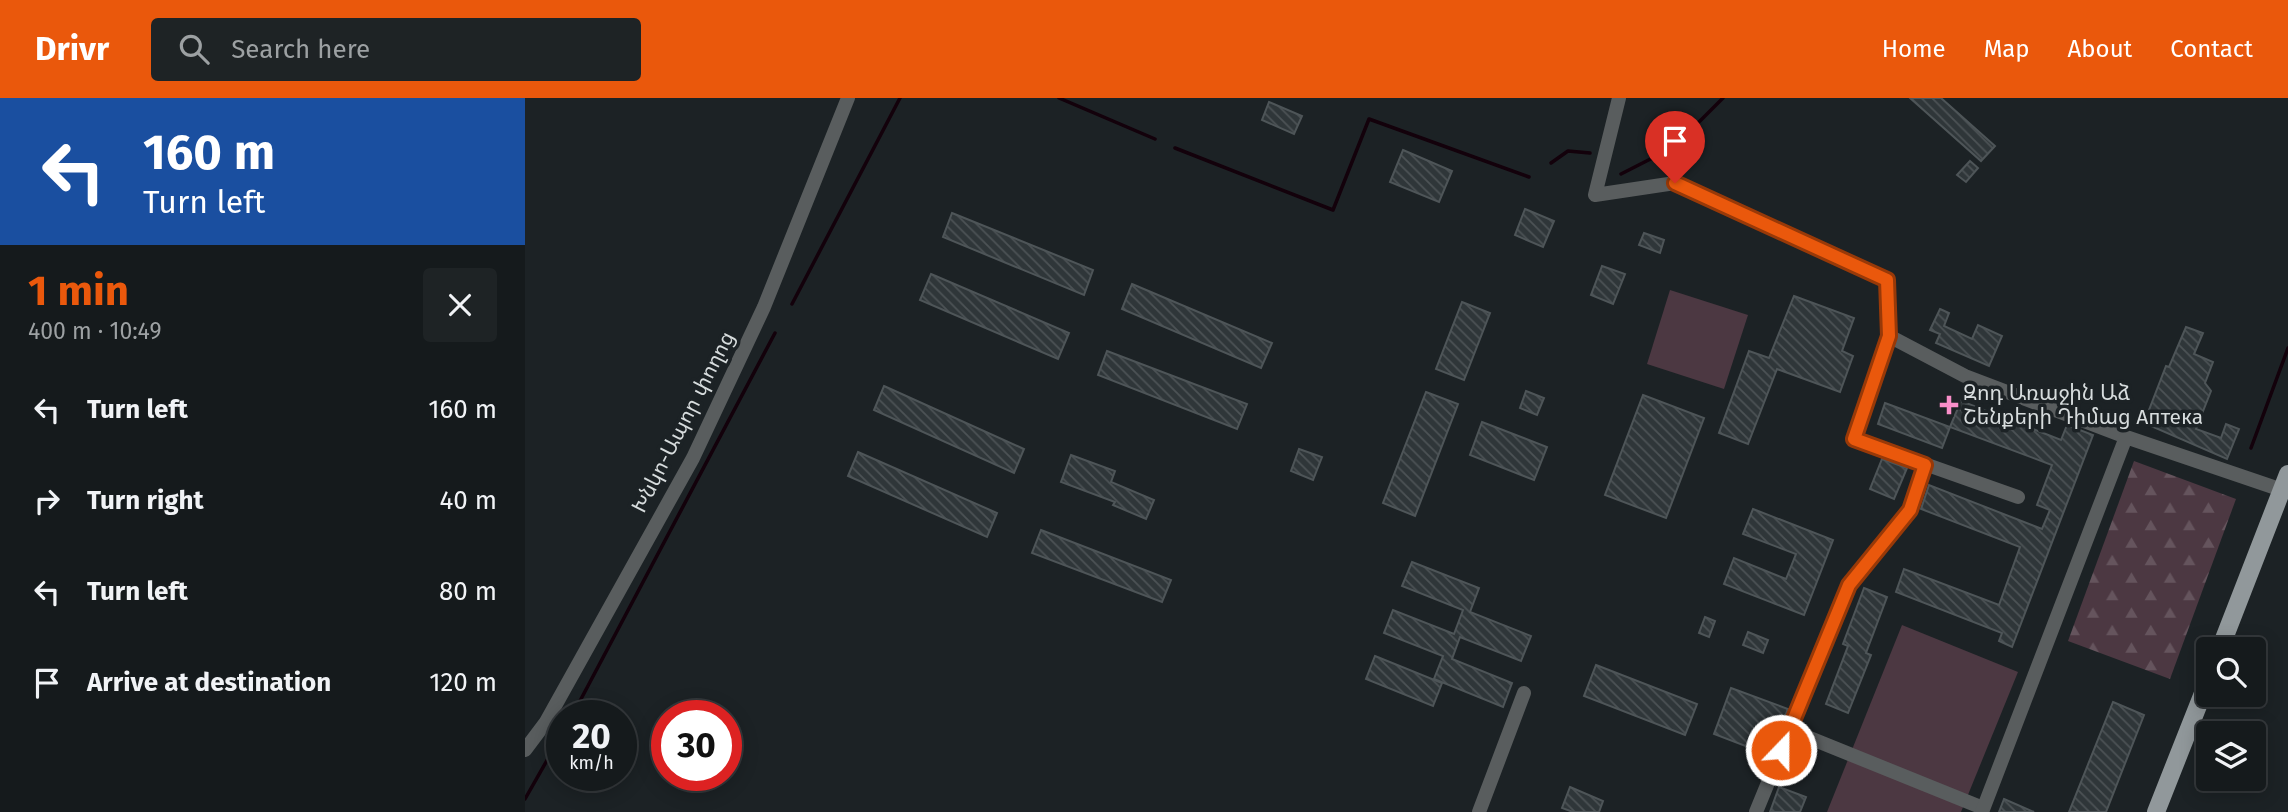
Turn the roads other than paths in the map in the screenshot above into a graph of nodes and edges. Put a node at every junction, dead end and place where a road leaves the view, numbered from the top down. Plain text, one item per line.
1 (848, 98) edge
2 (1619, 98) edge
3 (1889, 336) junction
4 (2126, 437) junction
5 (1925, 465) junction
6 (2285, 482) edge
7 (2018, 497) dead end
8 (2225, 637) edge
9 (1524, 693) dead end
10 (2198, 707) edge
11 (1790, 730) junction
12 (525, 750) edge
13 (1982, 810) edge
14 (1479, 812) edge
15 (1756, 812) edge
16 (2157, 812) edge

1 - 12 street, Խնկո-Ապոր փողոց
2 - 3 street
3 - 4 street
3 - 5 street
4 - 6 street
4 - 13 street
5 - 7 street
5 - 11 street
6 - 8 main road
9 - 14 street
10 - 16 main road
11 - 13 street
11 - 15 street

